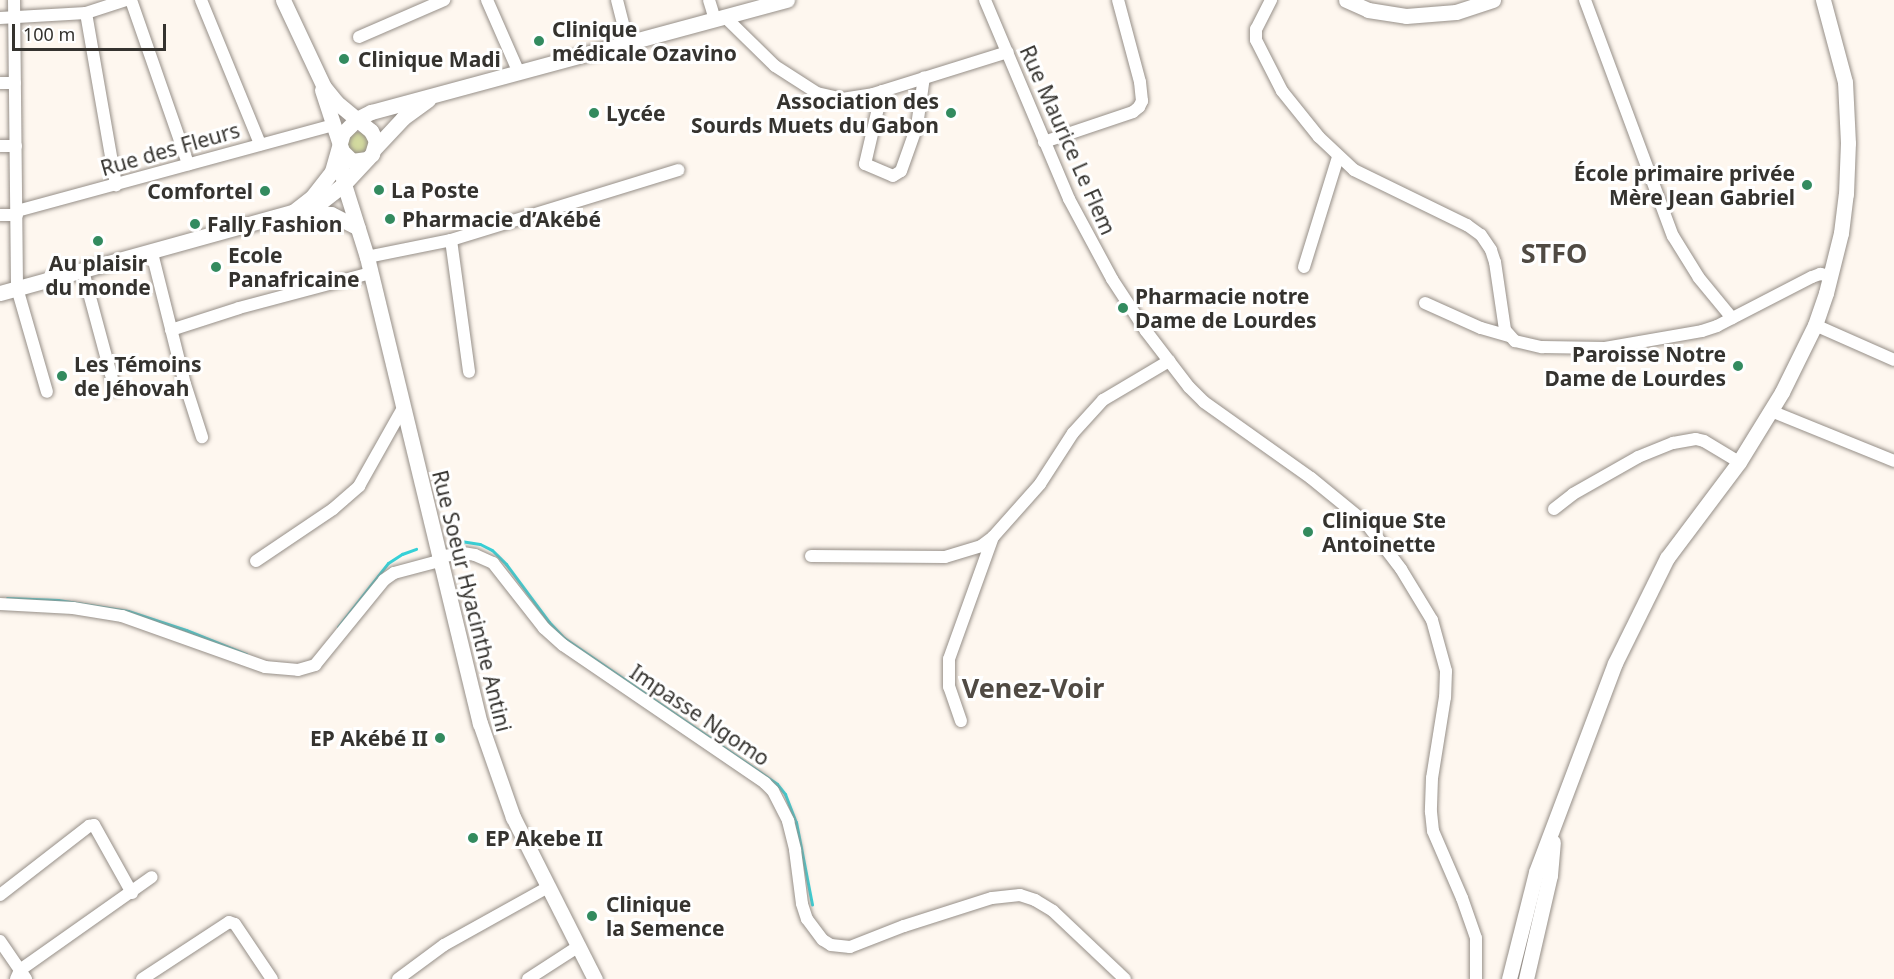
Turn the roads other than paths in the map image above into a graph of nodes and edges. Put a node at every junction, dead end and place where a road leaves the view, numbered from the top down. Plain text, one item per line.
1 (14, 0) edge
2 (126, 0) edge
3 (131, 0) edge
4 (201, 0) edge
5 (283, 0) edge
6 (444, 0) edge
7 (487, 0) edge
8 (617, 0) edge
9 (709, 0) edge
10 (787, 0) edge
11 (986, 0) edge
12 (1118, 0) edge
13 (1271, 0) edge
14 (1346, 0) edge
15 (1492, 0) edge
16 (1585, 0) edge
17 (1824, 3) edge
18 (86, 13) junction
19 (0, 18) edge
20 (14, 18) junction
21 (720, 18) junction
22 (359, 37) dead end
23 (628, 44) junction
24 (1008, 52) junction
25 (519, 73) junction
26 (924, 77) junction
27 (0, 83) edge
28 (15, 83) junction
29 (882, 92) junction
30 (439, 95) junction
31 (350, 122) junction
32 (1044, 142) junction
33 (261, 144) junction
34 (0, 146) edge
35 (16, 146) junction
36 (339, 148) junction
37 (368, 157) junction
38 (1338, 157) junction
39 (188, 164) junction
40 (678, 170) dead end
41 (344, 184) junction
42 (116, 185) junction
43 (301, 212) junction
44 (17, 213) junction
45 (0, 215) edge
46 (356, 222) junction
47 (451, 240) junction
48 (152, 253) junction
49 (367, 257) junction
50 (1304, 267) dead end
51 (83, 271) junction
52 (370, 273) junction
53 (1831, 276) junction
54 (17, 288) junction
55 (0, 293) edge
56 (1425, 303) dead end
57 (1732, 318) junction
58 (1815, 325) junction
59 (171, 330) junction
60 (1509, 336) junction
61 (1894, 360) edge
62 (1169, 361) junction
63 (469, 372) dead end
64 (115, 390) dead end
65 (47, 392) dead end
66 (403, 408) junction
67 (1771, 411) junction
68 (202, 437) dead end
69 (1894, 460) edge
70 (1738, 462) junction
71 (1554, 509) dead end
72 (993, 537) junction
73 (812, 556) dead end
74 (438, 559) junction
75 (256, 561) dead end
76 (0, 604) edge
77 (961, 721) dead end
78 (1556, 822) junction
79 (152, 877) dead end
80 (548, 887) junction
81 (132, 893) junction
82 (0, 895) edge
83 (0, 941) edge
84 (579, 946) junction
85 (21, 976) edge
86 (142, 979) edge
87 (272, 979) edge
88 (398, 979) edge
89 (528, 979) edge
90 (595, 979) edge
91 (1125, 979) edge
92 (1476, 979) edge
93 (1509, 979) edge
94 (1526, 979) edge

1 - 20 street
2 - 18 street
3 - 39 street
4 - 33 street
5 - 31 main road
6 - 22 street
7 - 25 street
8 - 23 street
9 - 21 street
10 - 21 main road
11 - 24 street, Rue Maurice Le Flem
12 - 32 street
13 - 38 street
14 - 15 main road
16 - 57 street
17 - 53 main road
18 - 20 street
18 - 42 street
19 - 20 street
20 - 28 street
21 - 23 main road
21 - 29 street
23 - 25 main road
24 - 26 street
24 - 32 street, Rue Maurice Le Flem
25 - 30 main road
26 - 29 street
26 - 29 street
27 - 28 street
28 - 35 street
30 - 31 main road
30 - 37 main road
31 - 33 street, Rue des Fleurs
31 - 36 main road
31 - 37 main road
32 - 62 street, Rue Maurice Le Flem
33 - 39 street, Rue des Fleurs
34 - 35 street
35 - 44 street
36 - 37 main road
36 - 41 main road, Rue Soeur Hyacinthe Antini
36 - 43 main road
37 - 41 main road
37 - 46 main road
38 - 50 street
38 - 60 street
39 - 42 street, Rue des Fleurs
40 - 47 street
41 - 43 main road
41 - 46 main road, Rue Soeur Hyacinthe Antini
42 - 44 street, Rue des Fleurs
43 - 46 main road
43 - 48 main road
44 - 45 street, Rue des Fleurs
44 - 54 street
46 - 49 main road, Rue Soeur Hyacinthe Antini
47 - 49 street
47 - 63 street
48 - 51 main road
48 - 59 street
49 - 52 main road, Rue Soeur Hyacinthe Antini
51 - 54 main road
51 - 64 street
52 - 59 street
52 - 66 main road, Rue Soeur Hyacinthe Antini
53 - 57 street
53 - 58 main road
54 - 55 main road
54 - 65 street
56 - 60 street
57 - 60 street
58 - 61 street
58 - 67 main road
59 - 68 street
62 - 72 street
62 - 92 street, Rue Maurice Le Flem
66 - 74 main road, Rue Soeur Hyacinthe Antini
66 - 75 street
67 - 69 street
67 - 70 main road
70 - 71 street
70 - 78 main road
72 - 73 street
72 - 77 street
74 - 76 street, Impasse Ngomo
74 - 80 main road, Rue Soeur Hyacinthe Antini
74 - 91 street, Impasse Ngomo
78 - 93 main road
78 - 94 main road
79 - 81 street
80 - 84 main road, Rue Soeur Hyacinthe Antini
80 - 88 street
81 - 82 street
81 - 85 street
83 - 85 street
84 - 89 street
84 - 90 main road, Rue Soeur Hyacinthe Antini
86 - 87 street

